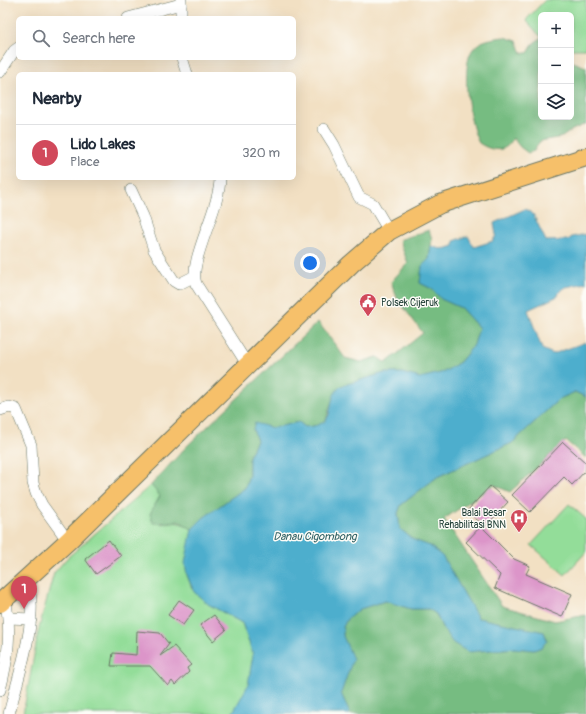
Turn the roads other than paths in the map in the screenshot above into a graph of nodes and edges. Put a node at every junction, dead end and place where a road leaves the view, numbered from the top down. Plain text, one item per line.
1 (181, 2) edge
2 (135, 16) edge
3 (181, 16) edge
4 (16, 50) edge
5 (183, 60) edge
6 (0, 72) edge
7 (186, 72) edge
8 (324, 129) dead end
9 (586, 157) edge
10 (220, 180) edge
11 (131, 190) dead end
12 (389, 231) junction
13 (193, 277) junction
14 (247, 364) junction
15 (0, 410) edge
16 (68, 541) junction
17 (26, 580) junction
18 (5, 606) edge
19 (31, 619) junction
20 (8, 651) junction
21 (23, 655) junction
22 (0, 690) edge
23 (9, 714) edge

1 - 2 street
1 - 3 street
4 - 6 street
5 - 7 street
8 - 12 street
9 - 12 highway
10 - 13 street
11 - 13 street
12 - 14 highway
13 - 14 street
14 - 16 highway
15 - 16 street
16 - 17 highway
17 - 18 highway
17 - 19 street
18 - 19 street
18 - 20 street
19 - 21 street
20 - 21 street
20 - 22 street
21 - 23 street

